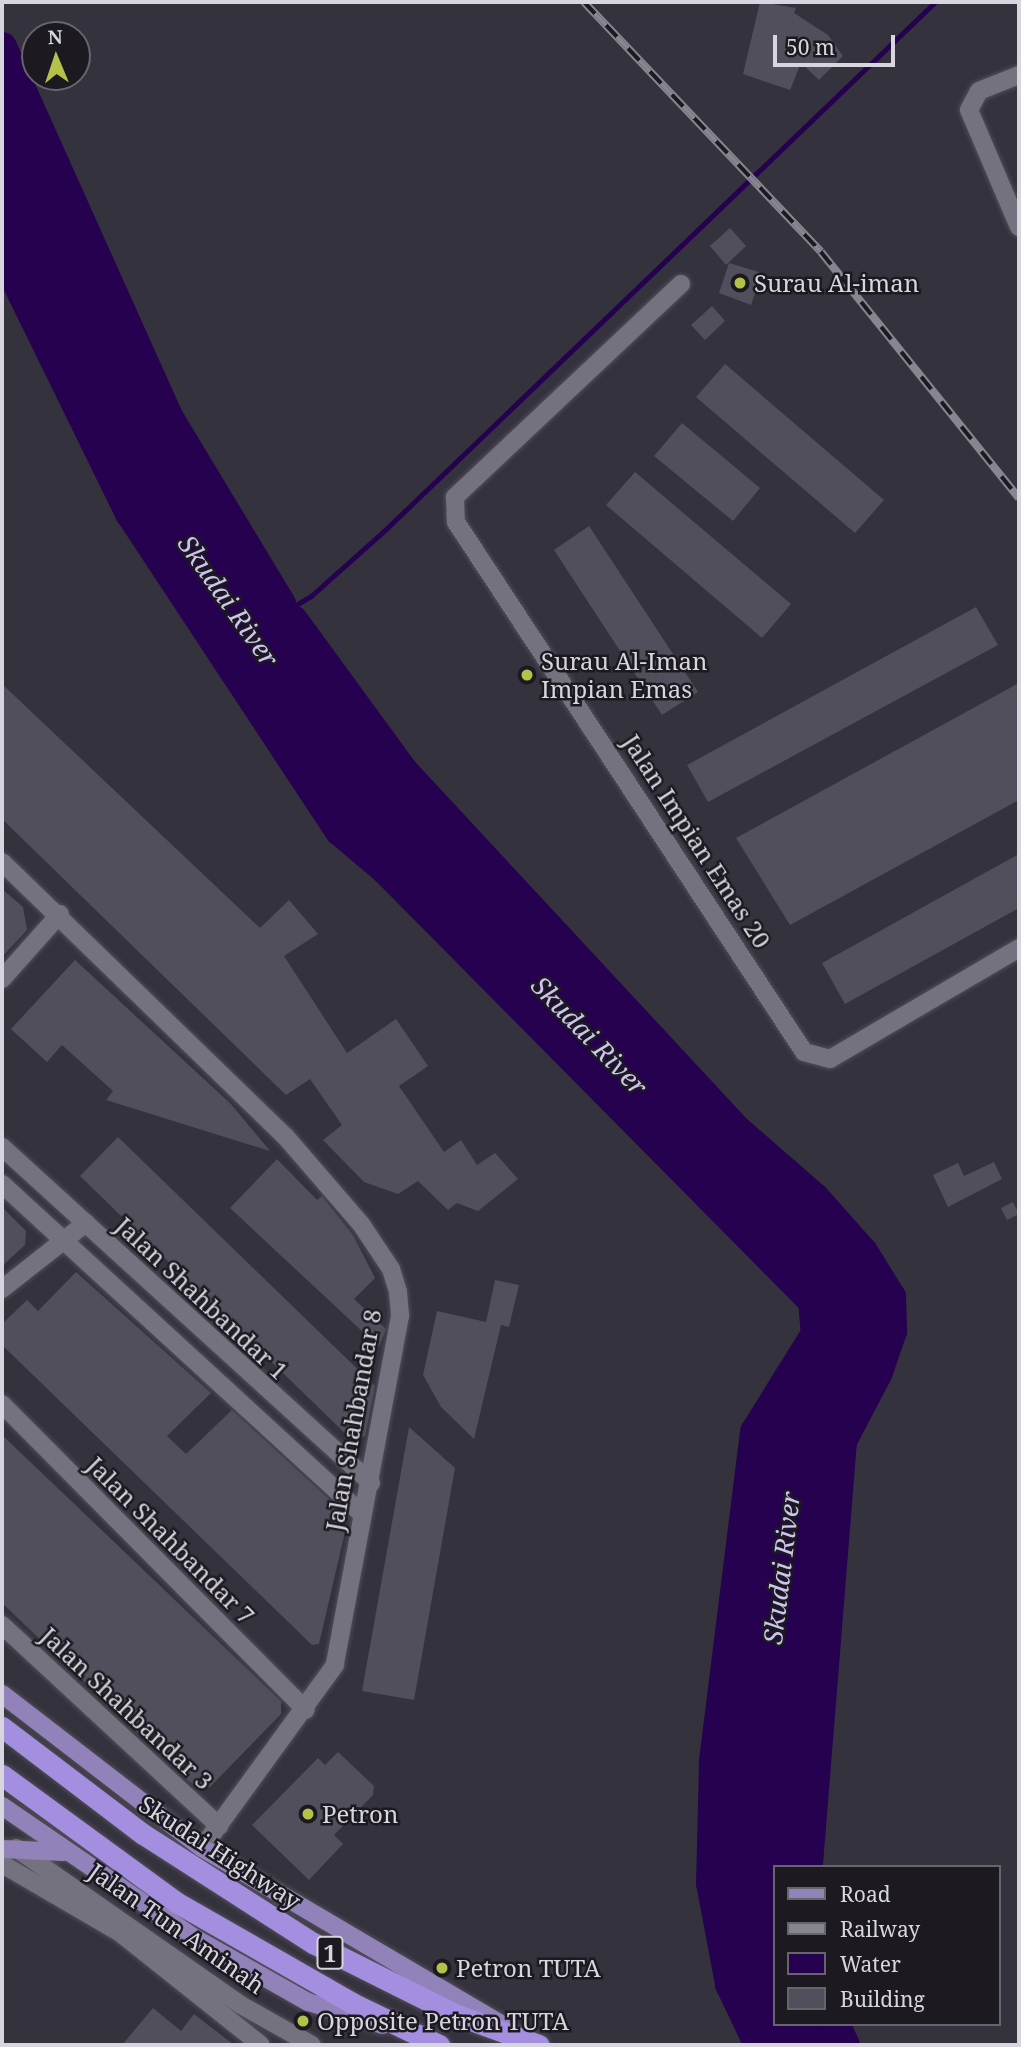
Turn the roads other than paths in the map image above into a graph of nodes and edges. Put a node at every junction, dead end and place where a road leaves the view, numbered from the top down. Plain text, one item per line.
1 (1019, 75) edge
2 (1019, 227) edge
3 (681, 284) dead end
4 (2, 862) edge
5 (60, 915) junction
6 (1019, 948) edge
7 (2, 979) edge
8 (2, 1147) edge
9 (2, 1184) edge
10 (86, 1223) junction
11 (64, 1241) junction
12 (2, 1289) edge
13 (2, 1404) edge
14 (371, 1483) junction
15 (360, 1512) junction
16 (2, 1625) edge
17 (2, 1694) edge
18 (306, 1710) junction
19 (2, 1727) edge
20 (2, 1775) edge
21 (2, 1806) edge
22 (219, 1826) junction
23 (6, 1846) edge
24 (202, 1848) junction
25 (62, 1852) junction
26 (2, 1864) edge
27 (400, 2029) junction
28 (536, 2044) edge
29 (261, 2045) edge
30 (308, 2045) edge
31 (439, 2045) edge

1 - 2 street
3 - 6 street, Jalan Impian Emas 20
4 - 5 street, Jalan Shahbandar 8
5 - 7 street
5 - 14 street, Jalan Shahbandar 8
8 - 10 street, Jalan Shahbandar 1
9 - 11 street
10 - 11 street
10 - 14 street, Jalan Shahbandar 1
11 - 12 street
11 - 15 street
13 - 18 street, Jalan Shahbandar 7
14 - 15 street, Jalan Shahbandar 8
15 - 18 street, Jalan Shahbandar 8
16 - 22 street, Jalan Shahbandar 3
17 - 24 main road
18 - 22 street, Jalan Shahbandar 8
19 - 28 highway, Skudai Highway / 1
20 - 27 highway, 1
21 - 25 main road
22 - 24 street, Jalan Shahbandar 8
23 - 25 main road, Jalan Tun Aminah
23 - 30 street, Jalan Tun Aminah
24 - 28 main road
25 - 27 main road
26 - 29 street, Jalan Tun Aminah
27 - 31 highway, 1

